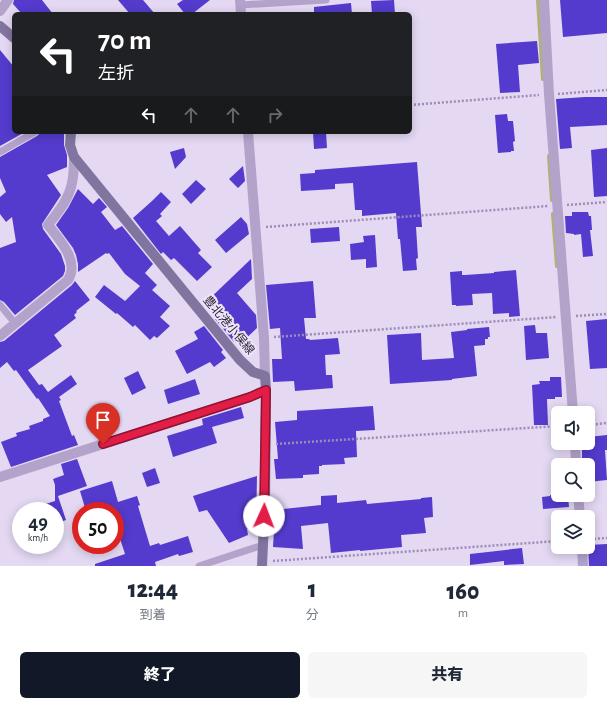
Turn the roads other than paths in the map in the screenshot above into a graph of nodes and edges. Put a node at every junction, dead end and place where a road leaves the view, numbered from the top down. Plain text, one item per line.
1 (8, 0) edge
2 (326, 0) edge
3 (544, 0) edge
4 (241, 6) edge
5 (0, 11) edge
6 (0, 26) edge
7 (12, 36) edge
8 (32, 134) edge
9 (71, 134) edge
10 (248, 134) edge
11 (0, 152) edge
12 (74, 157) junction
13 (0, 305) edge
14 (15, 323) junction
15 (0, 336) edge
16 (264, 376) junction
17 (266, 390) junction
18 (572, 406) edge
19 (0, 477) edge
20 (263, 545) junction
21 (582, 554) edge
22 (262, 564) edge
23 (199, 566) edge
24 (583, 566) edge

1 - 5 street
2 - 4 lane
3 - 18 street
6 - 7 main road
8 - 11 lane
9 - 12 main road, 豊北港小俣線
10 - 16 street
12 - 14 street
12 - 16 main road, 豊北港小俣線
13 - 14 lane
14 - 15 street
16 - 17 main road
17 - 19 street
17 - 20 main road
20 - 22 main road
20 - 23 lane
21 - 24 street

